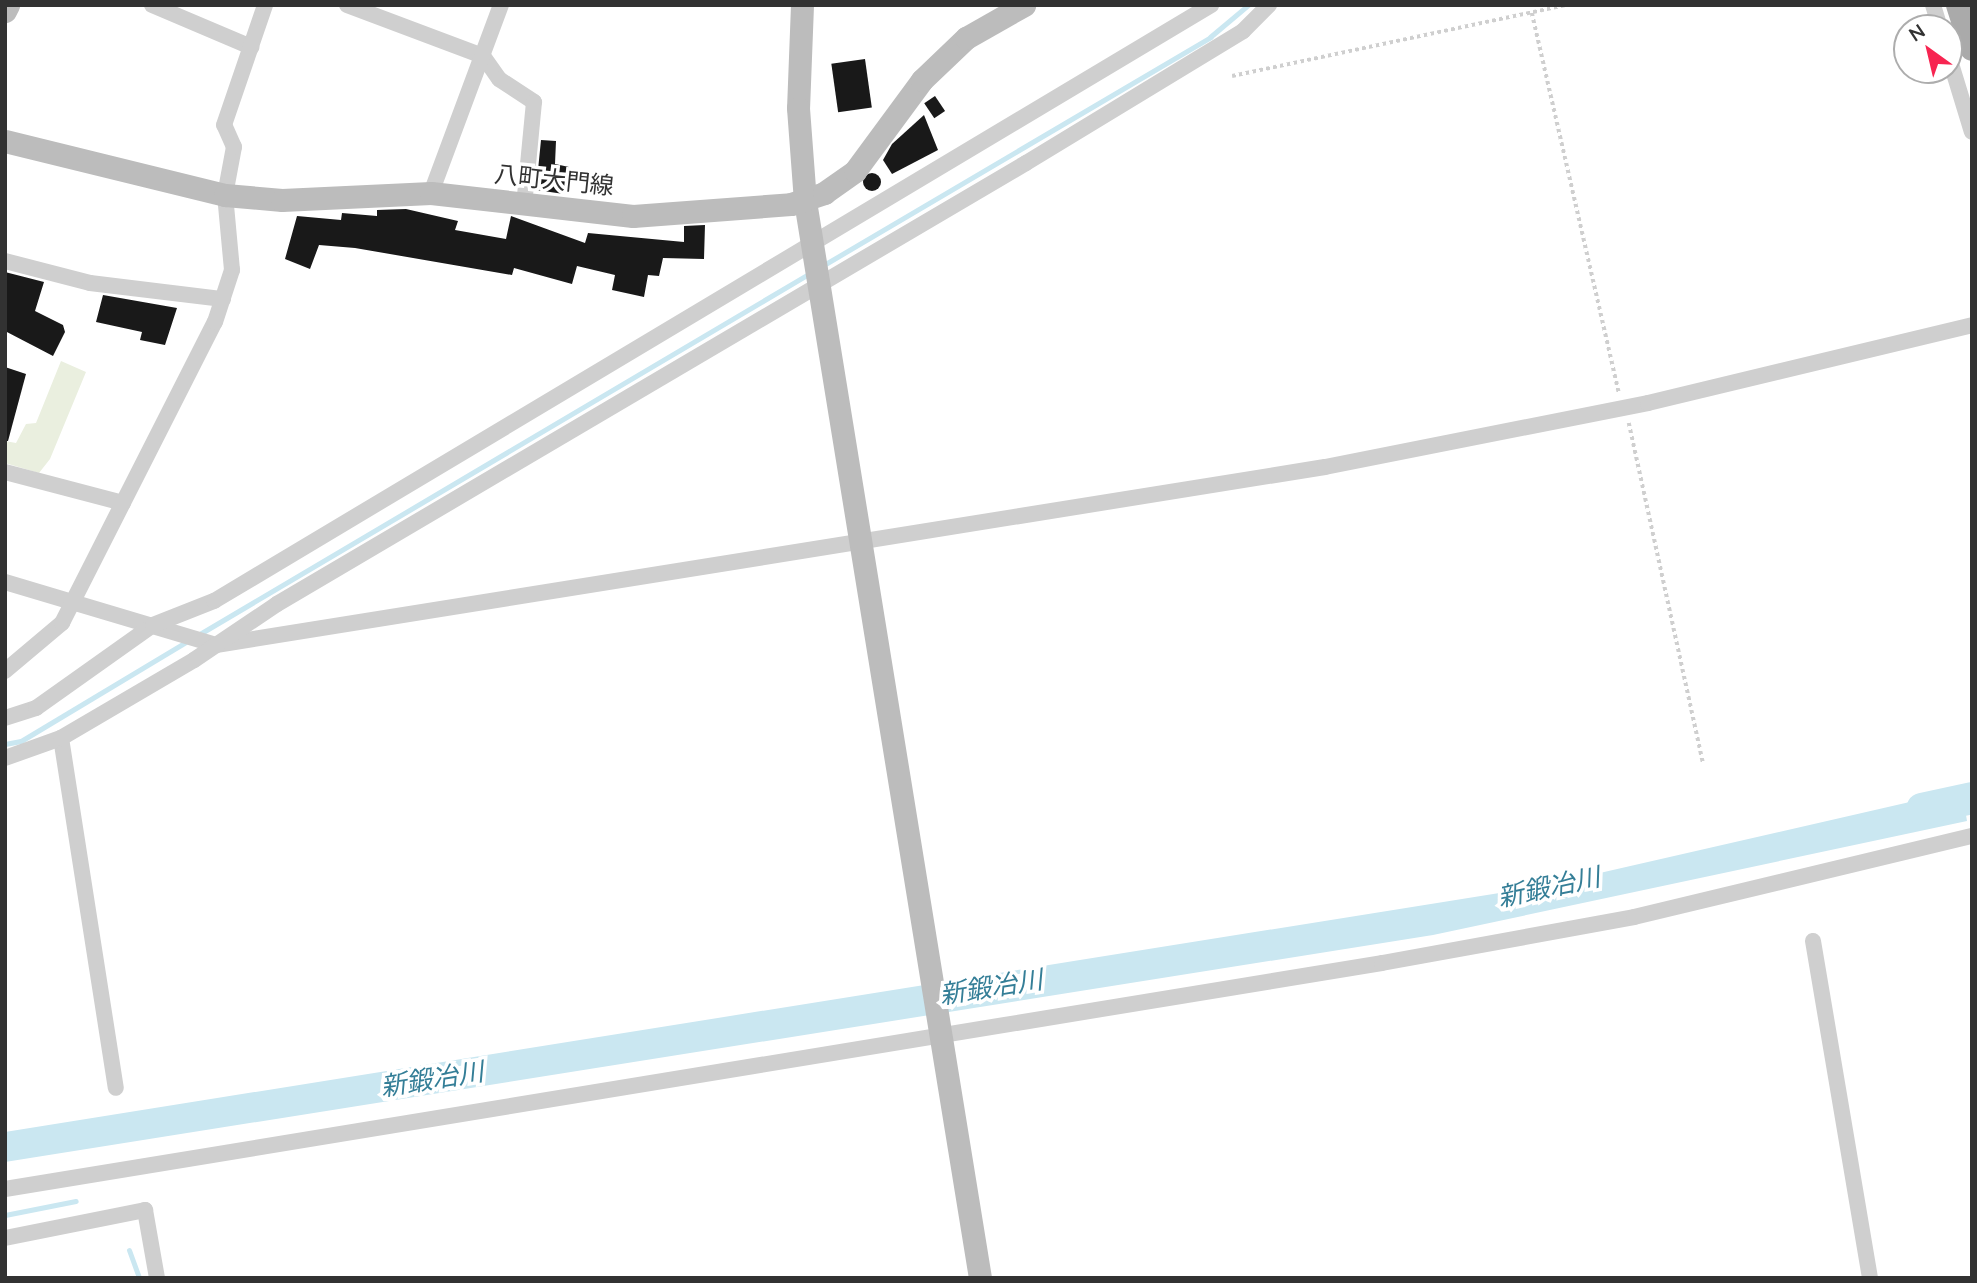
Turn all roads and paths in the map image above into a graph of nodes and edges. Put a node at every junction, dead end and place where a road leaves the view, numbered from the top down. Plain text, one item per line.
1 (8, 5) edge
2 (152, 5) edge
3 (265, 5) edge
4 (347, 5) edge
5 (501, 5) edge
6 (802, 5) edge
7 (1024, 5) edge
8 (1211, 5) edge
9 (1269, 5) edge
10 (1567, 5) edge
11 (1958, 5) edge
12 (5, 11) edge
13 (1532, 13) junction
14 (251, 47) junction
15 (1972, 49) edge
16 (482, 56) junction
17 (1231, 76) dead end
18 (1957, 84) edge
19 (1972, 132) edge
20 (5, 141) edge
21 (431, 193) junction
22 (225, 195) junction
23 (805, 201) junction
24 (524, 206) junction
25 (813, 245) junction
26 (5, 261) edge
27 (819, 288) junction
28 (223, 299) junction
29 (1972, 325) edge
30 (1625, 407) junction
31 (5, 472) edge
32 (123, 503) junction
33 (859, 542) junction
34 (5, 582) edge
35 (71, 601) junction
36 (153, 625) junction
37 (216, 645) junction
38 (5, 671) edge
39 (5, 718) edge
40 (61, 737) junction
41 (5, 758) edge
42 (1703, 763) dead end
43 (1972, 836) edge
44 (1813, 942) dead end
45 (939, 1030) junction
46 (116, 1088) dead end
47 (5, 1189) edge
48 (5, 1238) edge
49 (157, 1278) edge
50 (980, 1278) edge
51 (1870, 1278) edge

1 - 12 street
2 - 14 street
3 - 14 street
4 - 16 street
5 - 16 street
6 - 23 street
7 - 23 street, 八町大門線
8 - 25 street
9 - 27 street
10 - 13 path
11 - 15 main road
13 - 17 path
13 - 30 path
14 - 22 street
16 - 21 street
16 - 24 street
18 - 19 street
20 - 22 street, 八町大門線
21 - 22 street, 八町大門線
21 - 24 street, 八町大門線
22 - 28 street
23 - 24 street, 八町大門線
23 - 25 street
25 - 27 street
25 - 36 street
26 - 28 street
27 - 33 street
27 - 37 street
28 - 32 street
29 - 30 street
30 - 33 street
30 - 42 path
31 - 32 street
32 - 35 street
33 - 37 street
33 - 45 street
34 - 35 street
35 - 36 street
35 - 38 street
36 - 37 street
36 - 39 street
37 - 40 street
40 - 41 street
40 - 46 street
43 - 45 street
44 - 51 street
45 - 47 street
45 - 50 street
48 - 49 street

